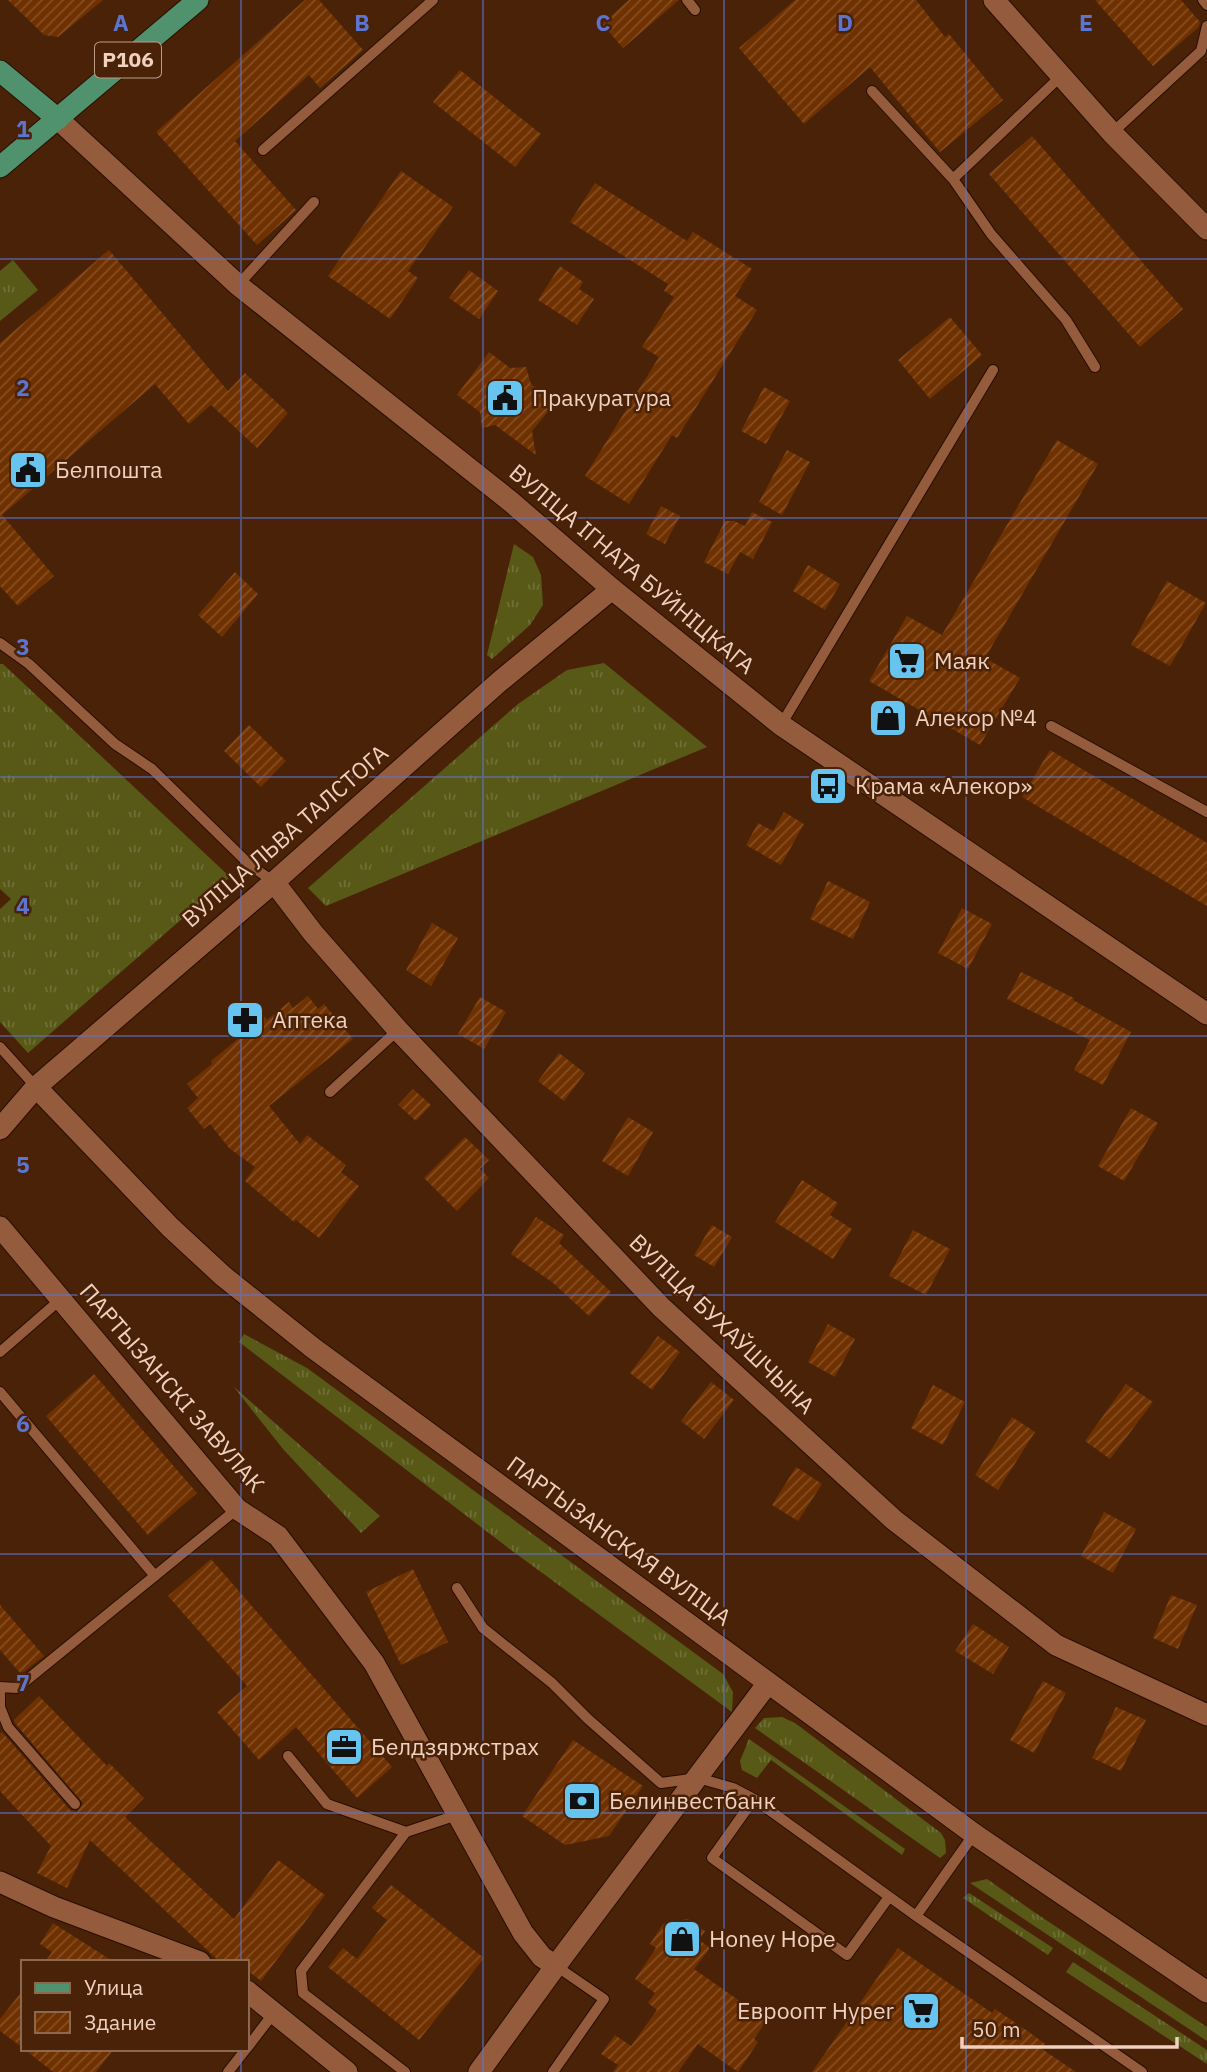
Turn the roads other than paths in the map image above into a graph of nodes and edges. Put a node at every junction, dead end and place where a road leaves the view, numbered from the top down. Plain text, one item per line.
1 (198, 0) edge
2 (433, 0) edge
3 (687, 0) edge
4 (994, 0) edge
5 (1203, 0) edge
6 (1207, 5) edge
7 (695, 10) dead end
8 (1207, 26) edge
9 (0, 71) edge
10 (1061, 76) junction
11 (872, 91) dead end
12 (58, 120) junction
13 (1112, 133) junction
14 (262, 150) dead end
15 (0, 167) edge
16 (953, 179) junction
17 (314, 202) dead end
18 (1207, 229) edge
19 (238, 285) junction
20 (1095, 367) dead end
21 (993, 370) dead end
22 (612, 589) junction
23 (0, 643) edge
24 (781, 724) junction
25 (1051, 726) dead end
26 (1207, 812) edge
27 (274, 882) junction
28 (1207, 1014) edge
29 (398, 1030) junction
30 (0, 1047) edge
31 (36, 1087) junction
32 (330, 1093) dead end
33 (0, 1129) edge
34 (0, 1227) edge
35 (61, 1299) junction
36 (0, 1352) edge
37 (0, 1392) edge
38 (237, 1509) junction
39 (155, 1576) junction
40 (457, 1588) dead end
41 (768, 1683) junction
42 (0, 1687) edge
43 (1207, 1715) edge
44 (289, 1756) dead end
45 (698, 1778) junction
46 (754, 1799) junction
47 (75, 1804) dead end
48 (457, 1815) junction
49 (407, 1832) junction
50 (974, 1834) junction
51 (0, 1882) edge
52 (889, 1897) junction
53 (916, 1916) junction
54 (195, 1960) edge
55 (556, 1966) junction
56 (248, 1992) edge
57 (1207, 1992) edge
58 (273, 2014) junction
59 (248, 2046) edge
60 (244, 2051) edge
61 (228, 2072) edge
62 (347, 2072) edge
63 (405, 2072) edge
64 (479, 2072) edge
65 (553, 2072) edge
66 (1142, 2072) edge

1 - 12 main road, Р106
2 - 14 lane
3 - 7 lane
4 - 10 street
5 - 6 lane
8 - 13 lane
9 - 12 main road
10 - 13 street
10 - 16 lane
11 - 16 lane
12 - 15 main road, Р106
12 - 19 street, ВУЛІЦА ІГНАТА БУЙНІЦКАГА
13 - 18 street
16 - 20 lane
17 - 19 lane
19 - 22 street, ВУЛІЦА ІГНАТА БУЙНІЦКАГА
21 - 24 lane
22 - 24 street, ВУЛІЦА ІГНАТА БУЙНІЦКАГА
22 - 27 street, ВУЛІЦА ЛЬВА ТАЛСТОГА
23 - 27 lane
24 - 28 street, ВУЛІЦА ІГНАТА БУЙНІЦКАГА
25 - 26 lane
27 - 29 street, ВУЛІЦА БУХАЎШЧЫНА
27 - 31 street, ВУЛІЦА ЛЬВА ТАЛСТОГА
29 - 32 lane
29 - 43 street, ВУЛІЦА БУХАЎШЧЫНА
30 - 31 lane
31 - 33 street, ВУЛІЦА ЛЬВА ТАЛСТОГА
31 - 41 street, ПАРТЫЗАНСКАЯ ВУЛІЦА
34 - 35 street, ПАРТЫЗАНСКІ ЗАВУЛАК
35 - 36 lane
35 - 38 street, ПАРТЫЗАНСКІ ЗАВУЛАК
37 - 39 lane
38 - 39 lane
38 - 48 street, ПАРТЫЗАНСКІ ЗАВУЛАК
39 - 42 lane
40 - 45 lane
41 - 45 street
41 - 50 street, ПАРТЫЗАНСКАЯ ВУЛІЦА
42 - 47 lane
44 - 49 lane
45 - 46 lane
45 - 55 street
46 - 52 lane
46 - 52 lane
48 - 49 lane
48 - 55 street, ПАРТЫЗАНСКІ ЗАВУЛАК
49 - 63 lane
50 - 53 lane
50 - 57 street, ПАРТЫЗАНСКАЯ ВУЛІЦА
51 - 54 street
52 - 53 lane
53 - 66 lane
55 - 64 street
55 - 65 lane
56 - 58 street
58 - 59 lane
58 - 62 street
60 - 61 lane

